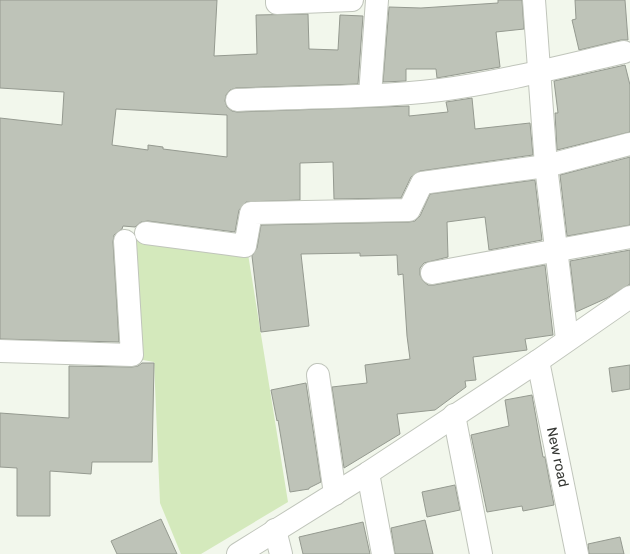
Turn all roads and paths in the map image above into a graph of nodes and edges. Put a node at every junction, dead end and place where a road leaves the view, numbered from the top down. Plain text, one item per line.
1 (277, 0) edge
2 (352, 0) edge
3 (377, 0) edge
4 (534, 0) edge
5 (624, 52) dead end
6 (540, 71) junction
7 (370, 95) junction
8 (236, 100) dead end
9 (630, 144) edge
10 (546, 166) junction
11 (146, 233) dead end
12 (630, 237) edge
13 (125, 241) dead end
14 (557, 250) junction
15 (432, 273) dead end
16 (630, 297) edge
17 (567, 339) junction
18 (0, 351) edge
19 (538, 361) junction
20 (318, 375) dead end
21 (454, 415) junction
22 (368, 473) junction
23 (335, 494) junction
24 (275, 530) junction
25 (238, 554) edge
26 (280, 554) edge
27 (383, 554) edge
28 (481, 554) edge
29 (578, 554) edge

1 - 2 street
3 - 7 street
4 - 6 street
5 - 6 street
6 - 7 street
6 - 10 street
7 - 8 street
9 - 10 street
10 - 11 street
10 - 14 street
12 - 14 street
13 - 18 street
14 - 15 street
14 - 17 street
16 - 17 street
17 - 19 street
19 - 21 street
19 - 29 street, New road
20 - 23 street
21 - 22 street
21 - 28 street
22 - 23 street
22 - 27 street
23 - 24 street
24 - 25 street
24 - 26 street

